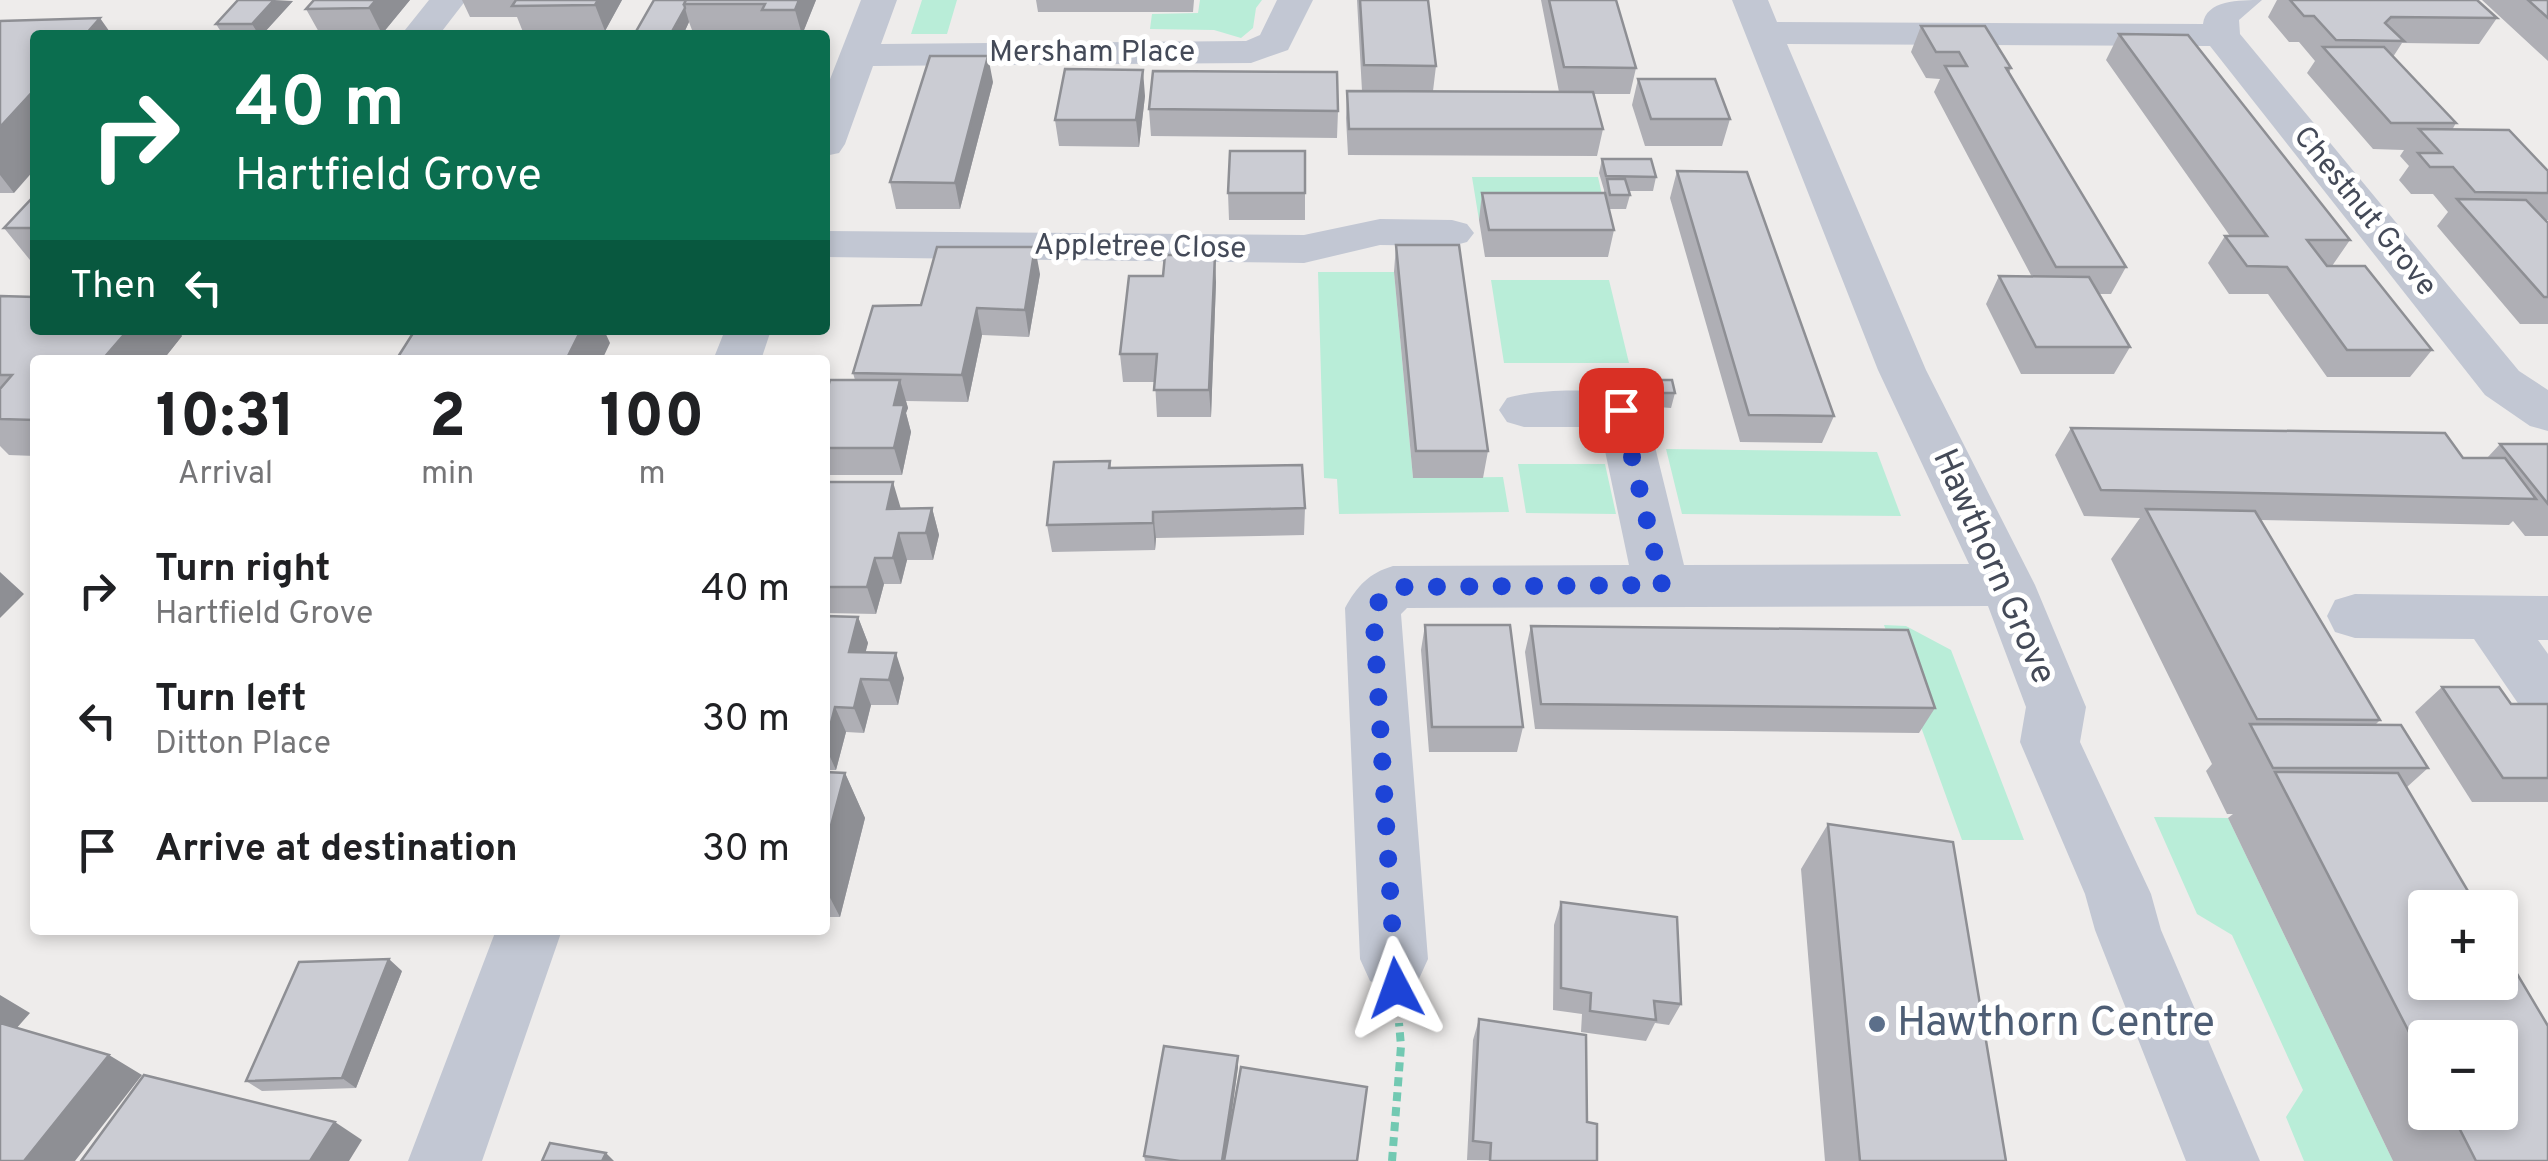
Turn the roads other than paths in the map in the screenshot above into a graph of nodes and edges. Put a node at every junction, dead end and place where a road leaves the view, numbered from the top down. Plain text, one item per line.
1 (448, 0) edge
2 (879, 0) edge
3 (1295, 0) edge
4 (1757, 16) edge
5 (2233, 18) edge
6 (424, 30) edge
7 (861, 55) junction
8 (830, 132) edge
9 (1452, 233) dead end
10 (830, 244) edge
11 (1524, 410) dead end
12 (2548, 414) edge
13 (1662, 585) junction
14 (2007, 586) junction
15 (2354, 616) dead end
16 (2490, 618) junction
17 (2548, 618) edge
18 (2547, 698) edge
19 (528, 935) edge
20 (1394, 959) road end
21 (445, 1161) edge
22 (2223, 1161) edge

1 - 6 street
2 - 7 street
3 - 7 street, Mersham Place
4 - 5 street, Hawthorn Grove
4 - 14 street, Hawthorn Grove
5 - 12 street, Chestnut Grove
7 - 8 street
9 - 10 street, Appletree Close
11 - 13 street
13 - 14 street
13 - 20 street
14 - 22 street, Hawthorn Grove
15 - 16 street
16 - 17 street
16 - 18 street
19 - 21 street

